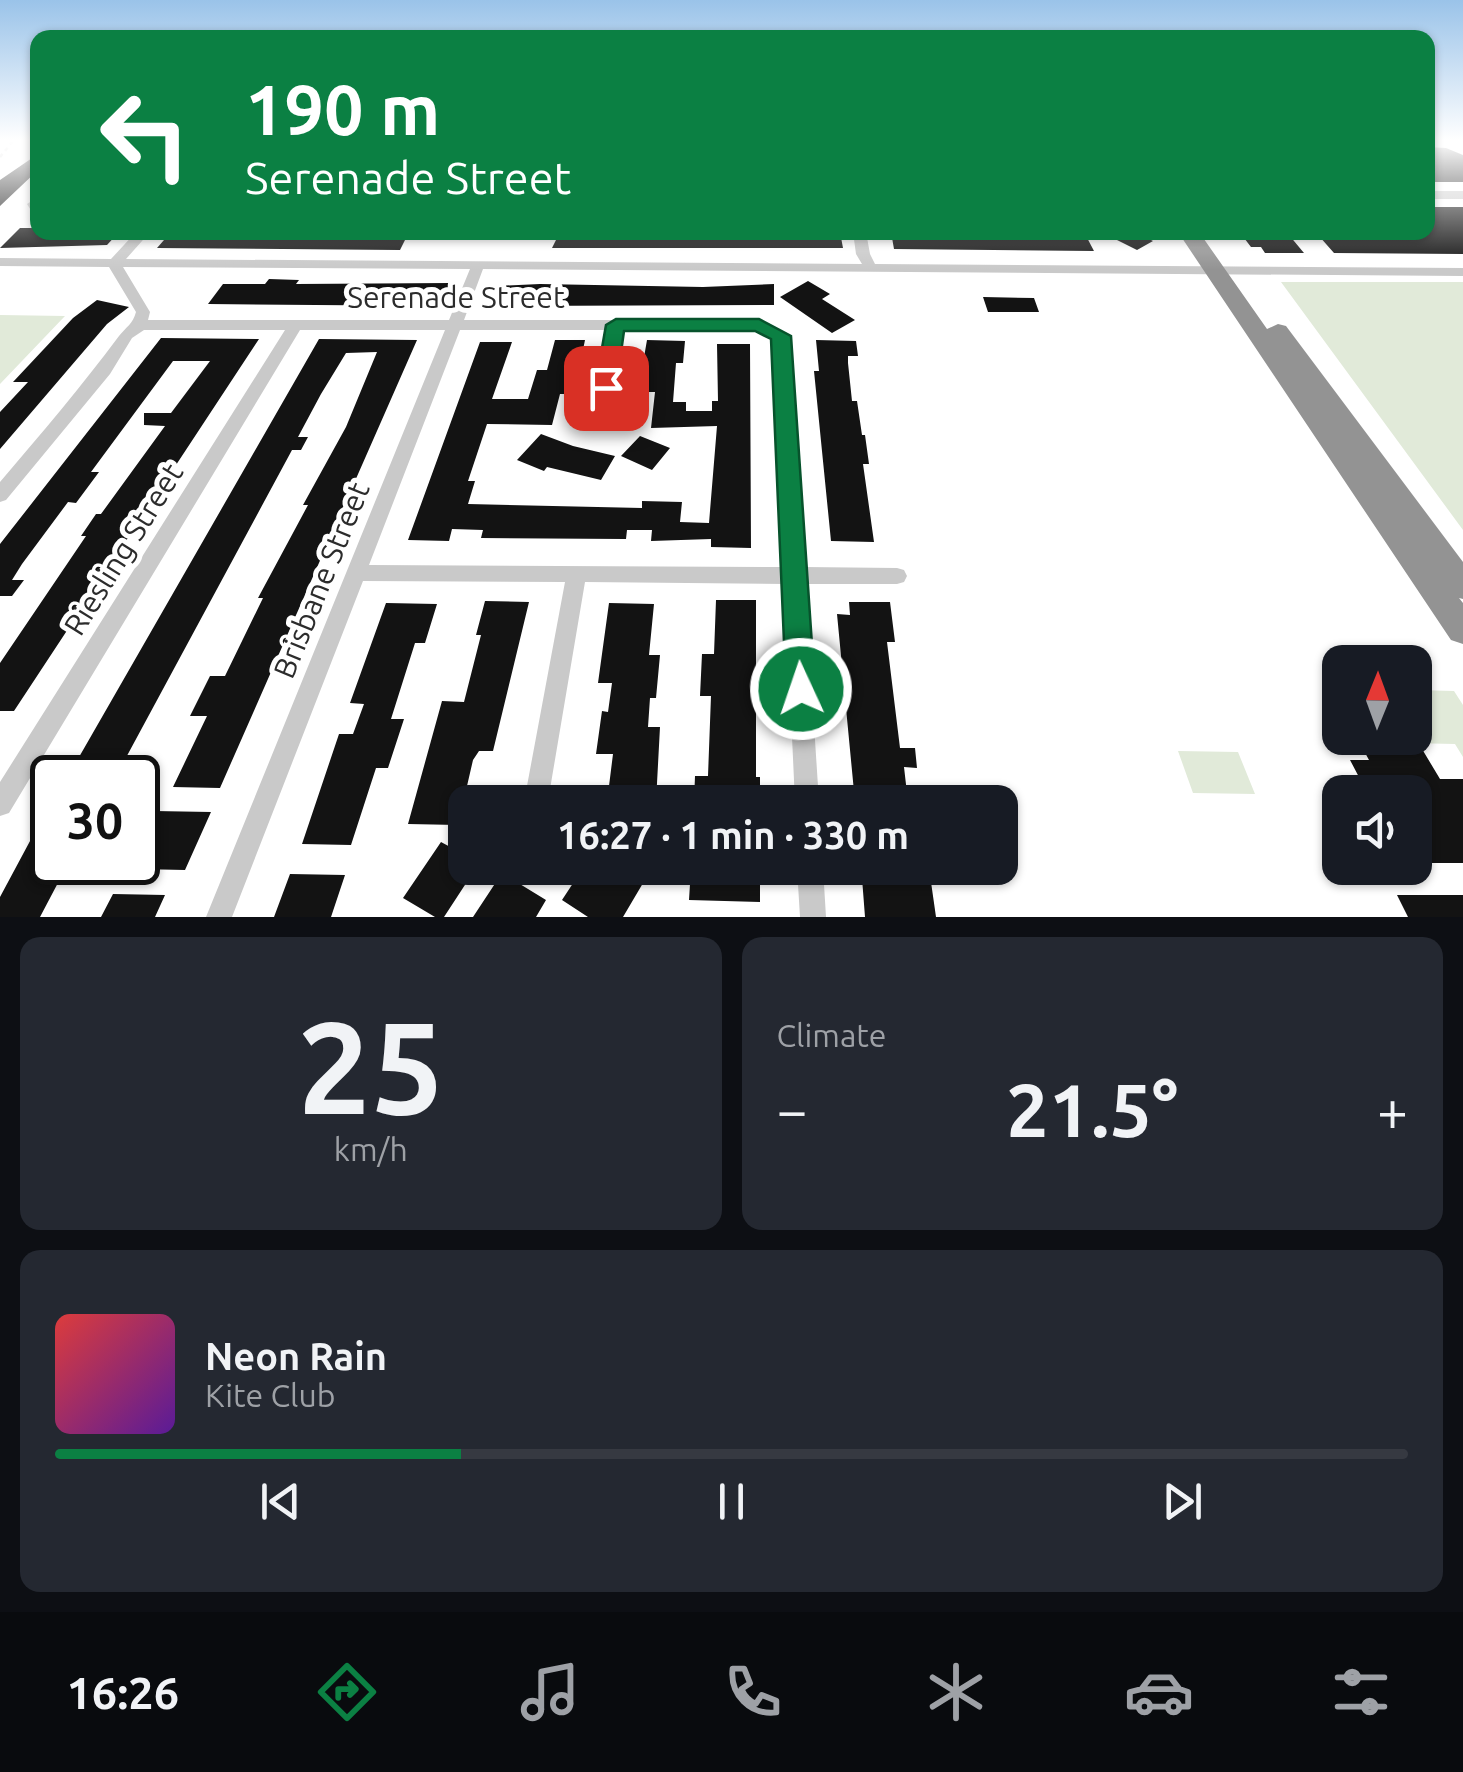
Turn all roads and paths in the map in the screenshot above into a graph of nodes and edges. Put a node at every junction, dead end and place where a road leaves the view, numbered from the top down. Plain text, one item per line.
1 (1435, 195) edge
2 (1463, 195) edge
3 (136, 240) edge
4 (860, 240) edge
5 (871, 240) edge
6 (1196, 240) edge
7 (1211, 240) edge
8 (0, 262) edge
9 (114, 263) junction
10 (478, 266) junction
11 (872, 268) junction
12 (1224, 270) junction
13 (1463, 272) edge
14 (296, 324) junction
15 (140, 325) junction
16 (616, 325) junction
17 (455, 326) junction
18 (600, 419) dead end
19 (1369, 495) junction
20 (0, 496) edge
21 (357, 573) junction
22 (576, 574) junction
23 (795, 576) junction
24 (897, 576) dead end
25 (1463, 588) edge
26 (1463, 630) edge
27 (539, 785) edge
28 (806, 785) edge
29 (0, 804) edge
30 (811, 885) edge
31 (219, 917) edge
32 (812, 917) edge

1 - 2 street
3 - 9 street
4 - 11 street
5 - 11 street
6 - 12 highway
7 - 12 highway
8 - 9 street
9 - 10 street
9 - 15 street
10 - 11 street
10 - 17 street, Brisbane Street
11 - 12 street
12 - 13 street
12 - 19 highway
12 - 25 highway
14 - 15 street, Serenade Street
14 - 17 street, Serenade Street
14 - 29 street, Riesling Street
15 - 20 street
16 - 17 street, Serenade Street
16 - 18 street
16 - 23 street, Serenade Street
17 - 21 street, Brisbane Street
19 - 25 highway
19 - 26 highway
21 - 22 street
21 - 31 street, Brisbane Street
22 - 23 street
22 - 27 street
23 - 24 street
23 - 28 street
30 - 32 street

